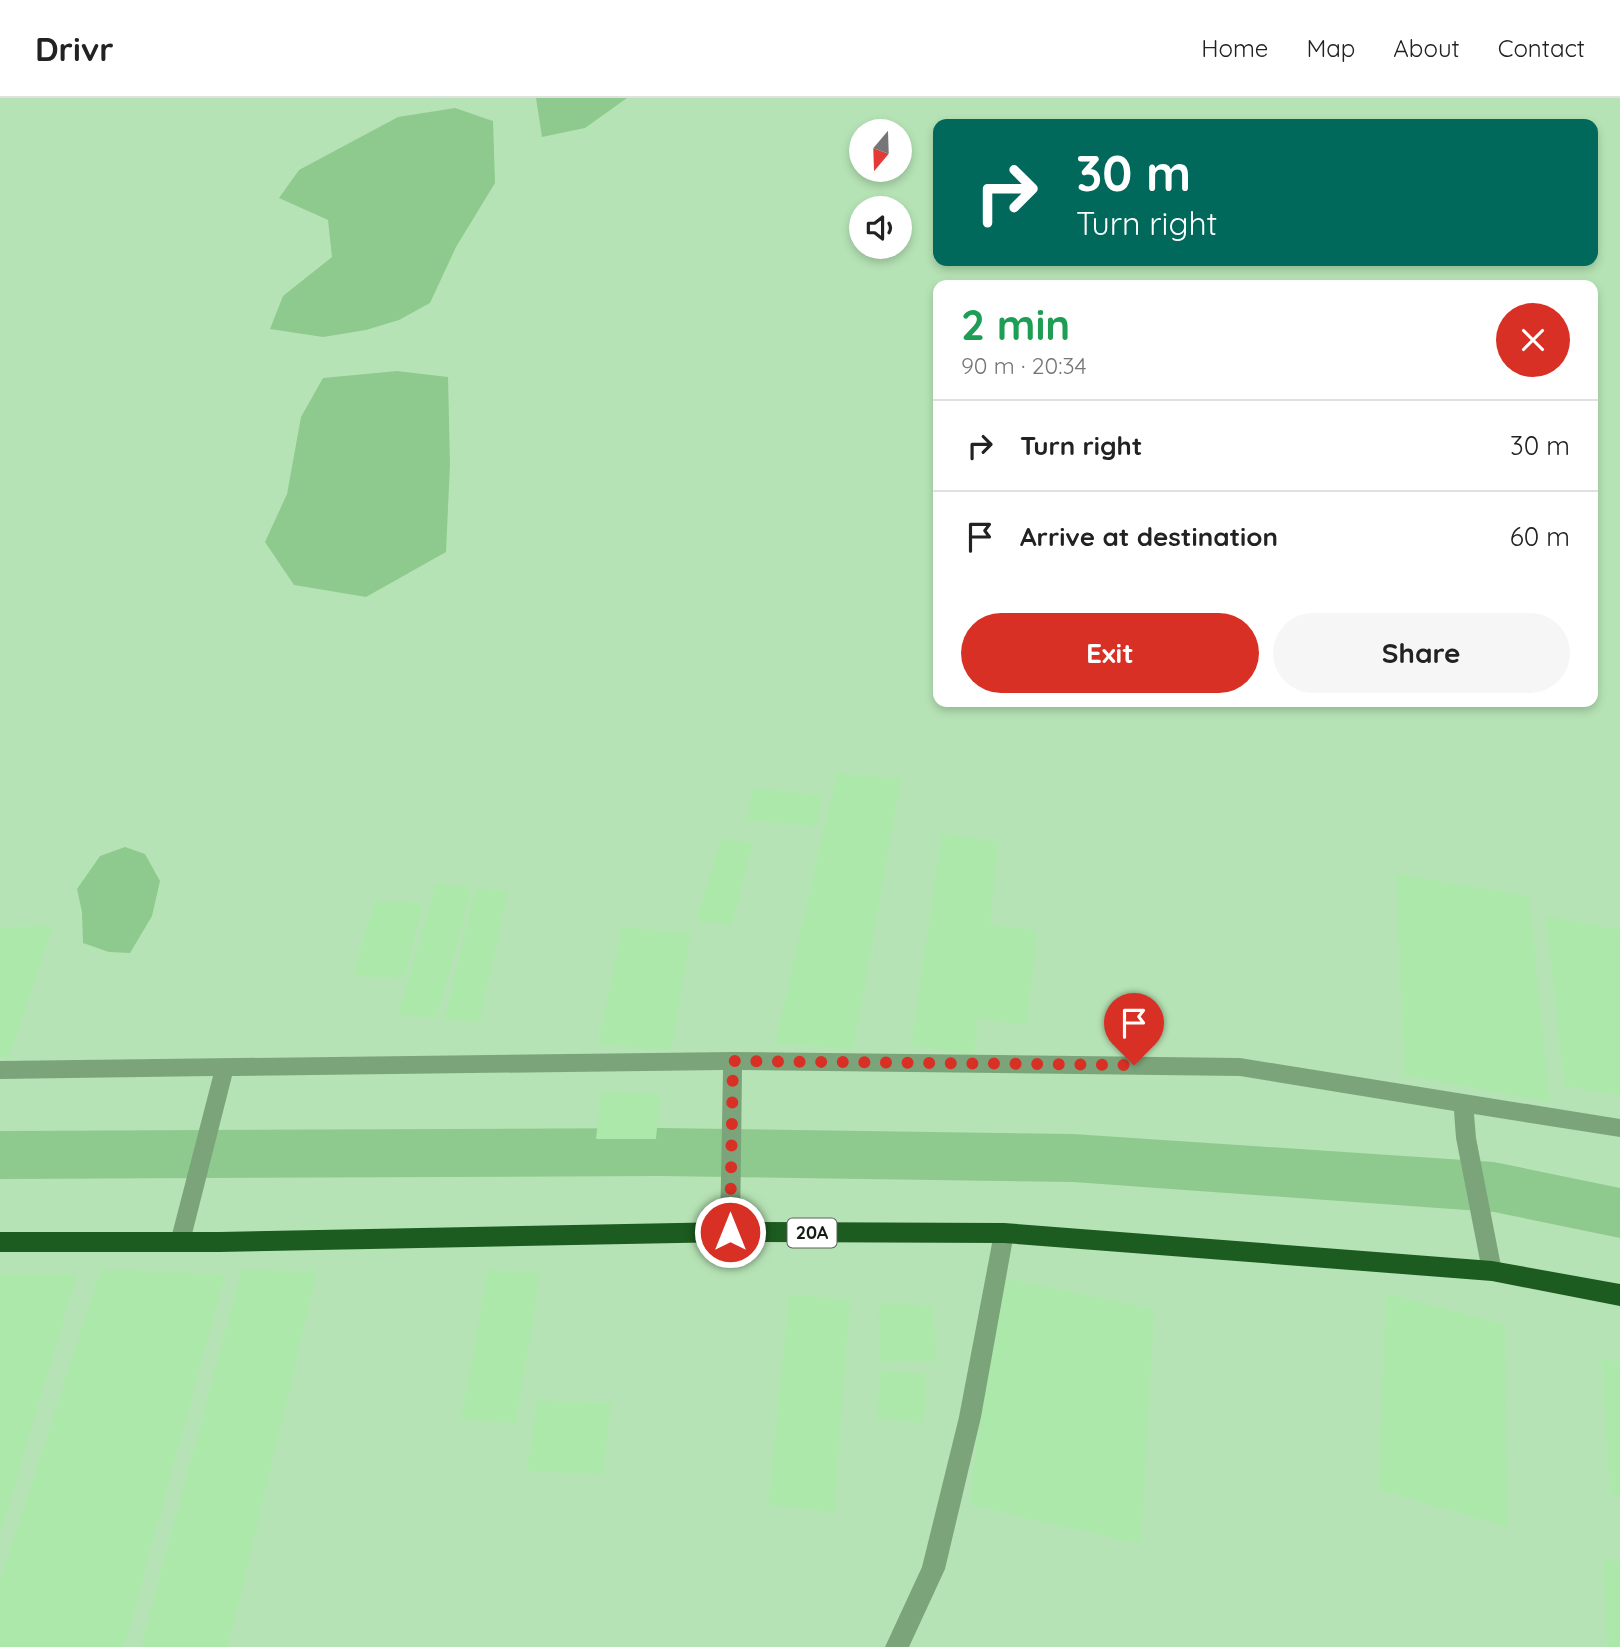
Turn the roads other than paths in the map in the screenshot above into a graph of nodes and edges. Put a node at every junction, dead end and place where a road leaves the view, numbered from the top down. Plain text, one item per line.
1 (733, 1061) junction
2 (225, 1067) junction
3 (0, 1070) edge
4 (1463, 1102) junction
5 (1620, 1128) edge
6 (730, 1232) junction
7 (1004, 1233) junction
8 (180, 1241) junction
9 (0, 1242) edge
10 (1492, 1271) junction
11 (1620, 1295) edge
12 (897, 1647) edge

1 - 2 street
1 - 4 street
1 - 6 street
2 - 3 street
2 - 8 street
4 - 5 street
4 - 10 street
6 - 7 main road, 20A
6 - 8 main road, 20A
7 - 10 main road, 20A
7 - 12 street
8 - 9 main road, 20A
10 - 11 main road, 20A

